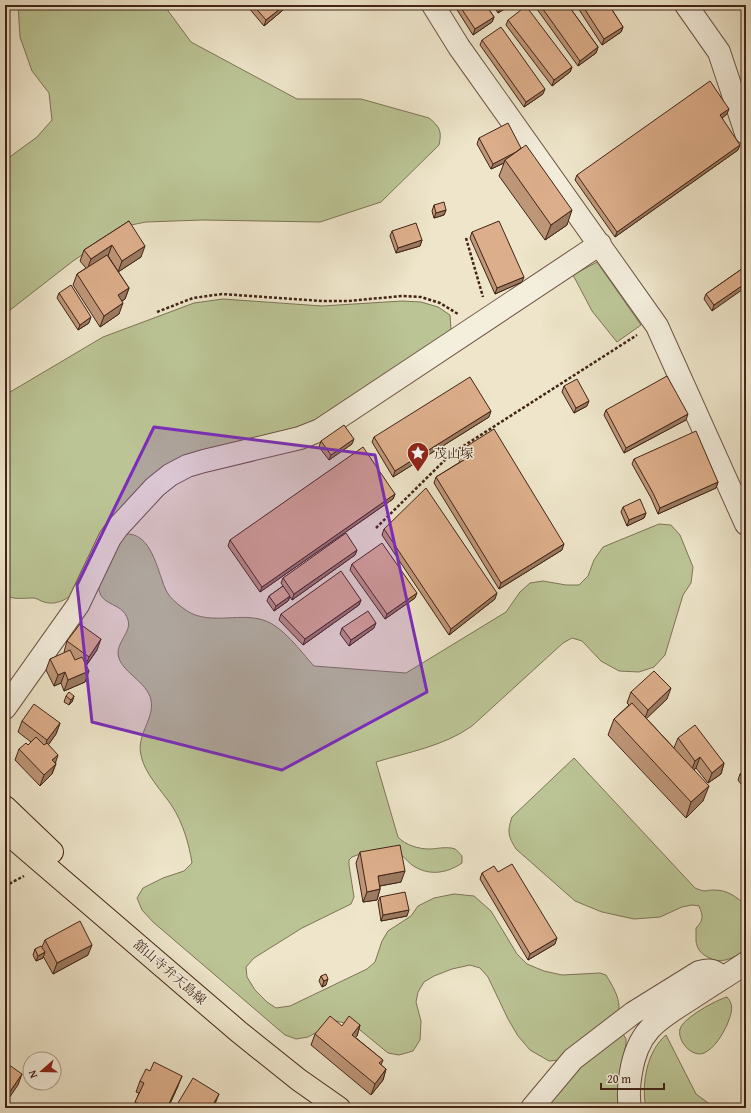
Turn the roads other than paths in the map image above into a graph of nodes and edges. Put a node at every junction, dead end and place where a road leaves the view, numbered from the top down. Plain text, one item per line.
1 (433, 5) edge
2 (686, 5) edge
3 (746, 133) edge
4 (600, 244) junction
5 (746, 524) edge
6 (5, 708) edge
7 (5, 807) edge
8 (5, 831) edge
9 (112, 922) junction
10 (746, 963) edge
11 (722, 978) junction
12 (339, 1108) edge
13 (532, 1108) edge
14 (630, 1108) edge

1 - 4 street
2 - 3 street
4 - 5 street
4 - 6 street
7 - 9 main road
8 - 9 main road, 舘山寺弁天島線
9 - 12 main road, 舘山寺弁天島線
10 - 11 street
11 - 13 street
11 - 14 street

